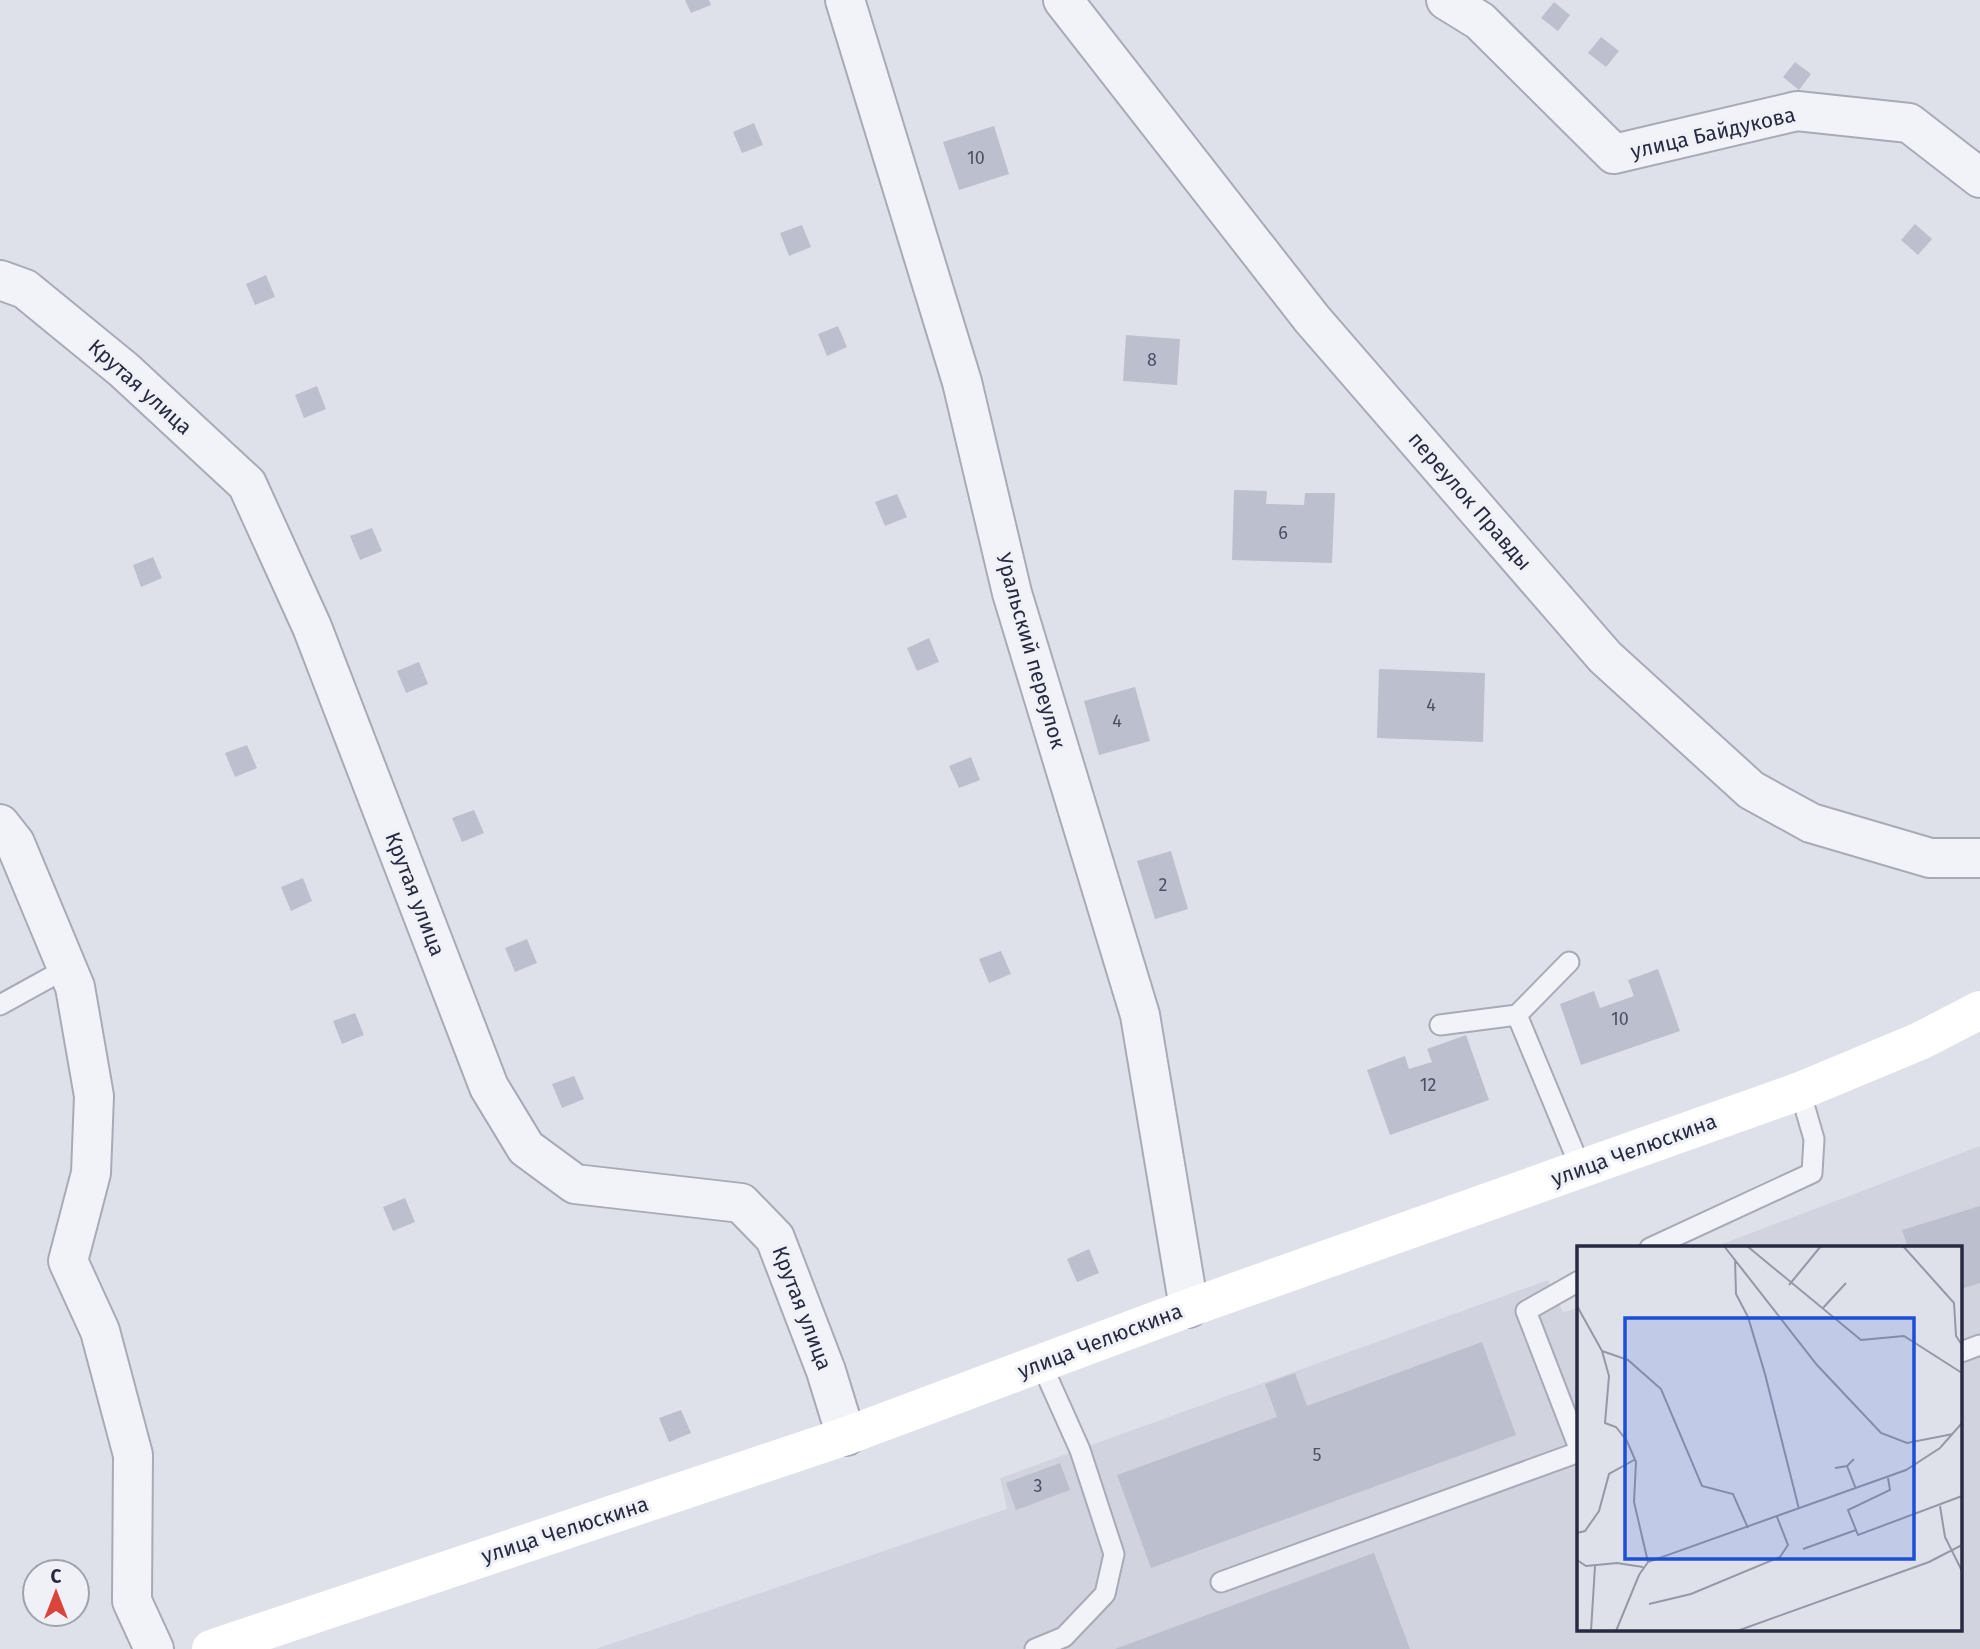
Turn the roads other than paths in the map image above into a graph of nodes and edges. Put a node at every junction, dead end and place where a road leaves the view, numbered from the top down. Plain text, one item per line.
1 (845, 0) edge
2 (1063, 0) edge
3 (1446, 0) edge
4 (1980, 178) edge
5 (0, 280) edge
6 (0, 824) edge
7 (1980, 858) edge
8 (1569, 962) dead end
9 (67, 968) junction
10 (0, 1005) edge
11 (1980, 1010) edge
12 (1517, 1015) junction
13 (1440, 1025) dead end
14 (1800, 1091) junction
15 (1581, 1169) junction
16 (1654, 1246) edge
17 (1577, 1282) edge
18 (1189, 1308) junction
19 (1980, 1345) edge
20 (1962, 1352) edge
21 (1041, 1363) junction
22 (846, 1436) junction
23 (1577, 1445) edge
24 (1577, 1451) edge
25 (1221, 1582) dead end
26 (154, 1649) edge
27 (211, 1649) edge
28 (1035, 1649) edge

1 - 18 street, Уральский переулок
2 - 7 street, переулок Правды
3 - 4 street, улица Байдукова
5 - 22 street, Крутая улица
6 - 9 street
8 - 12 lane
9 - 10 lane
9 - 26 street
11 - 14 main road, улица Челюскина
12 - 13 lane
12 - 15 lane
14 - 15 main road, улица Челюскина
14 - 16 lane
15 - 18 main road, улица Челюскина
17 - 23 lane
18 - 21 main road, улица Челюскина
19 - 20 lane
21 - 22 main road, улица Челюскина
21 - 28 lane
22 - 27 main road, улица Челюскина
24 - 25 lane

